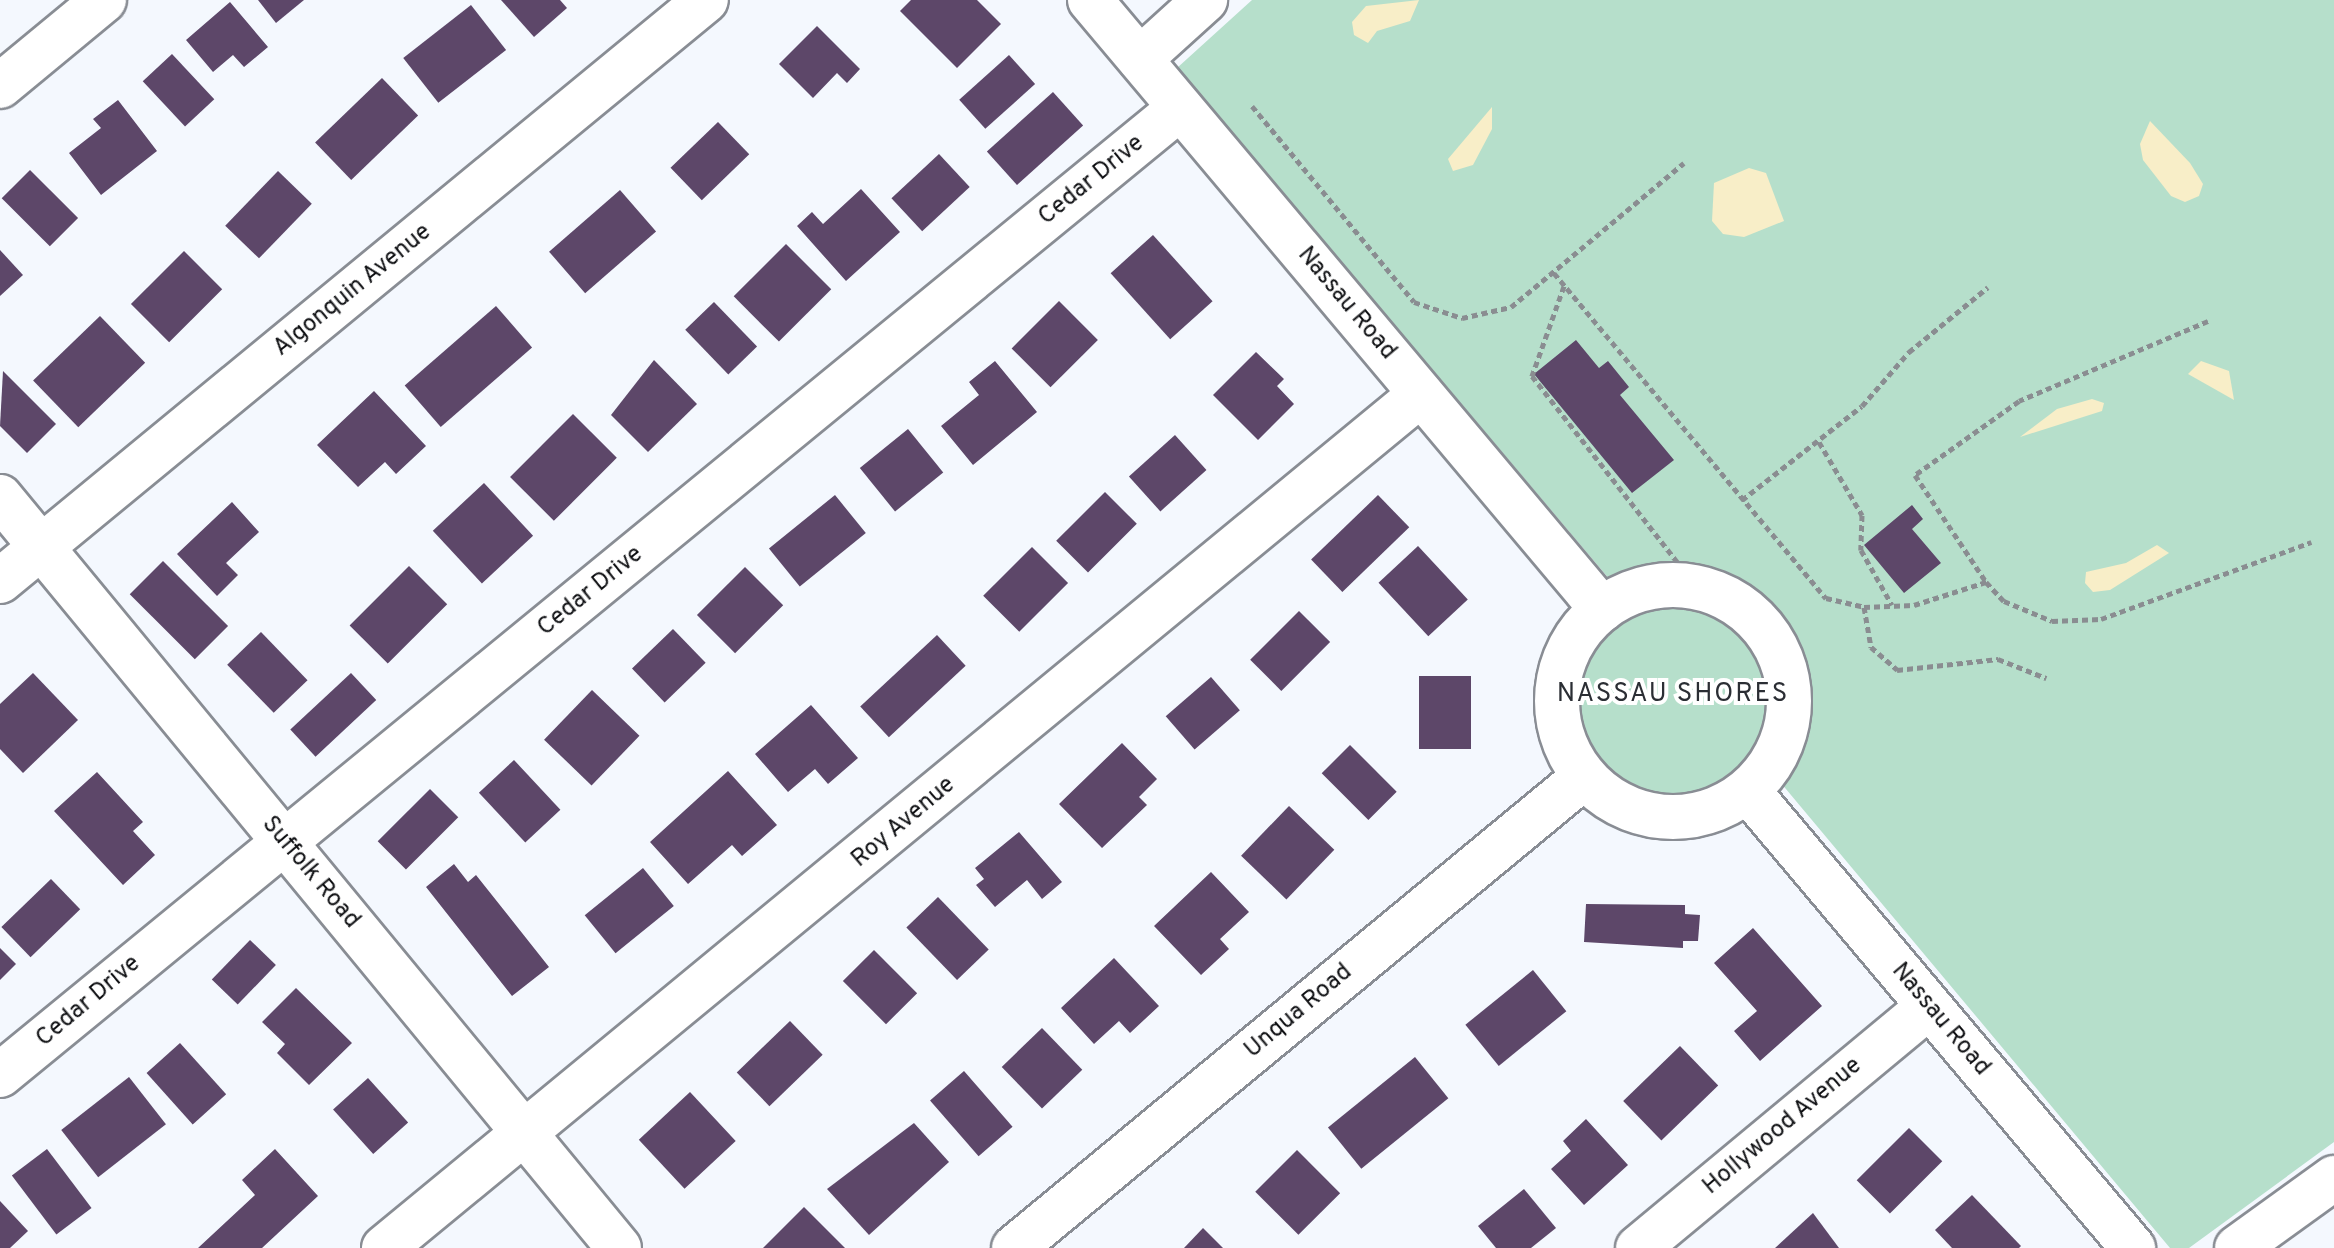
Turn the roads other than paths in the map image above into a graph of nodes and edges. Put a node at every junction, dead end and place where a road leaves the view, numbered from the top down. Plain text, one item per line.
1 (104, 0) edge
2 (706, 0) edge
3 (1090, 0) edge
4 (1205, 0) edge
5 (1140, 59) junction
6 (0, 86) edge
7 (1180, 108) junction
8 (1421, 394) junction
9 (0, 497) edge
10 (41, 547) junction
11 (0, 581) edge
12 (1602, 609) junction
13 (1584, 777) junction
14 (1748, 791) junction
15 (286, 844) junction
16 (1929, 1006) junction
17 (0, 1075) edge
18 (525, 1133) junction
19 (2334, 1178) edge
20 (2273, 1232) edge
21 (384, 1248) edge
22 (619, 1248) edge
23 (1014, 1248) edge
24 (1638, 1248) edge
25 (2133, 1248) edge
26 (2237, 1248) edge

1 - 6 street
2 - 10 street, Algonquin Avenue
3 - 5 street, Nassau Road
4 - 5 street
5 - 7 street, Nassau Road
7 - 8 street, Nassau Road
7 - 15 street, Cedar Drive
8 - 12 street, Nassau Road
8 - 18 street, Roy Avenue
9 - 10 street, Suffolk Road
10 - 11 street, Algonquin Avenue
10 - 15 street, Suffolk Road
12 - 13 street
12 - 14 street
13 - 14 street
13 - 23 street, Unqua Road
14 - 16 street, Nassau Road
15 - 17 street, Cedar Drive
15 - 18 street, Suffolk Road
16 - 24 street, Hollywood Avenue
16 - 25 street, Nassau Road
18 - 21 street, Roy Avenue
18 - 22 street, Suffolk Road
19 - 20 street
20 - 26 street

